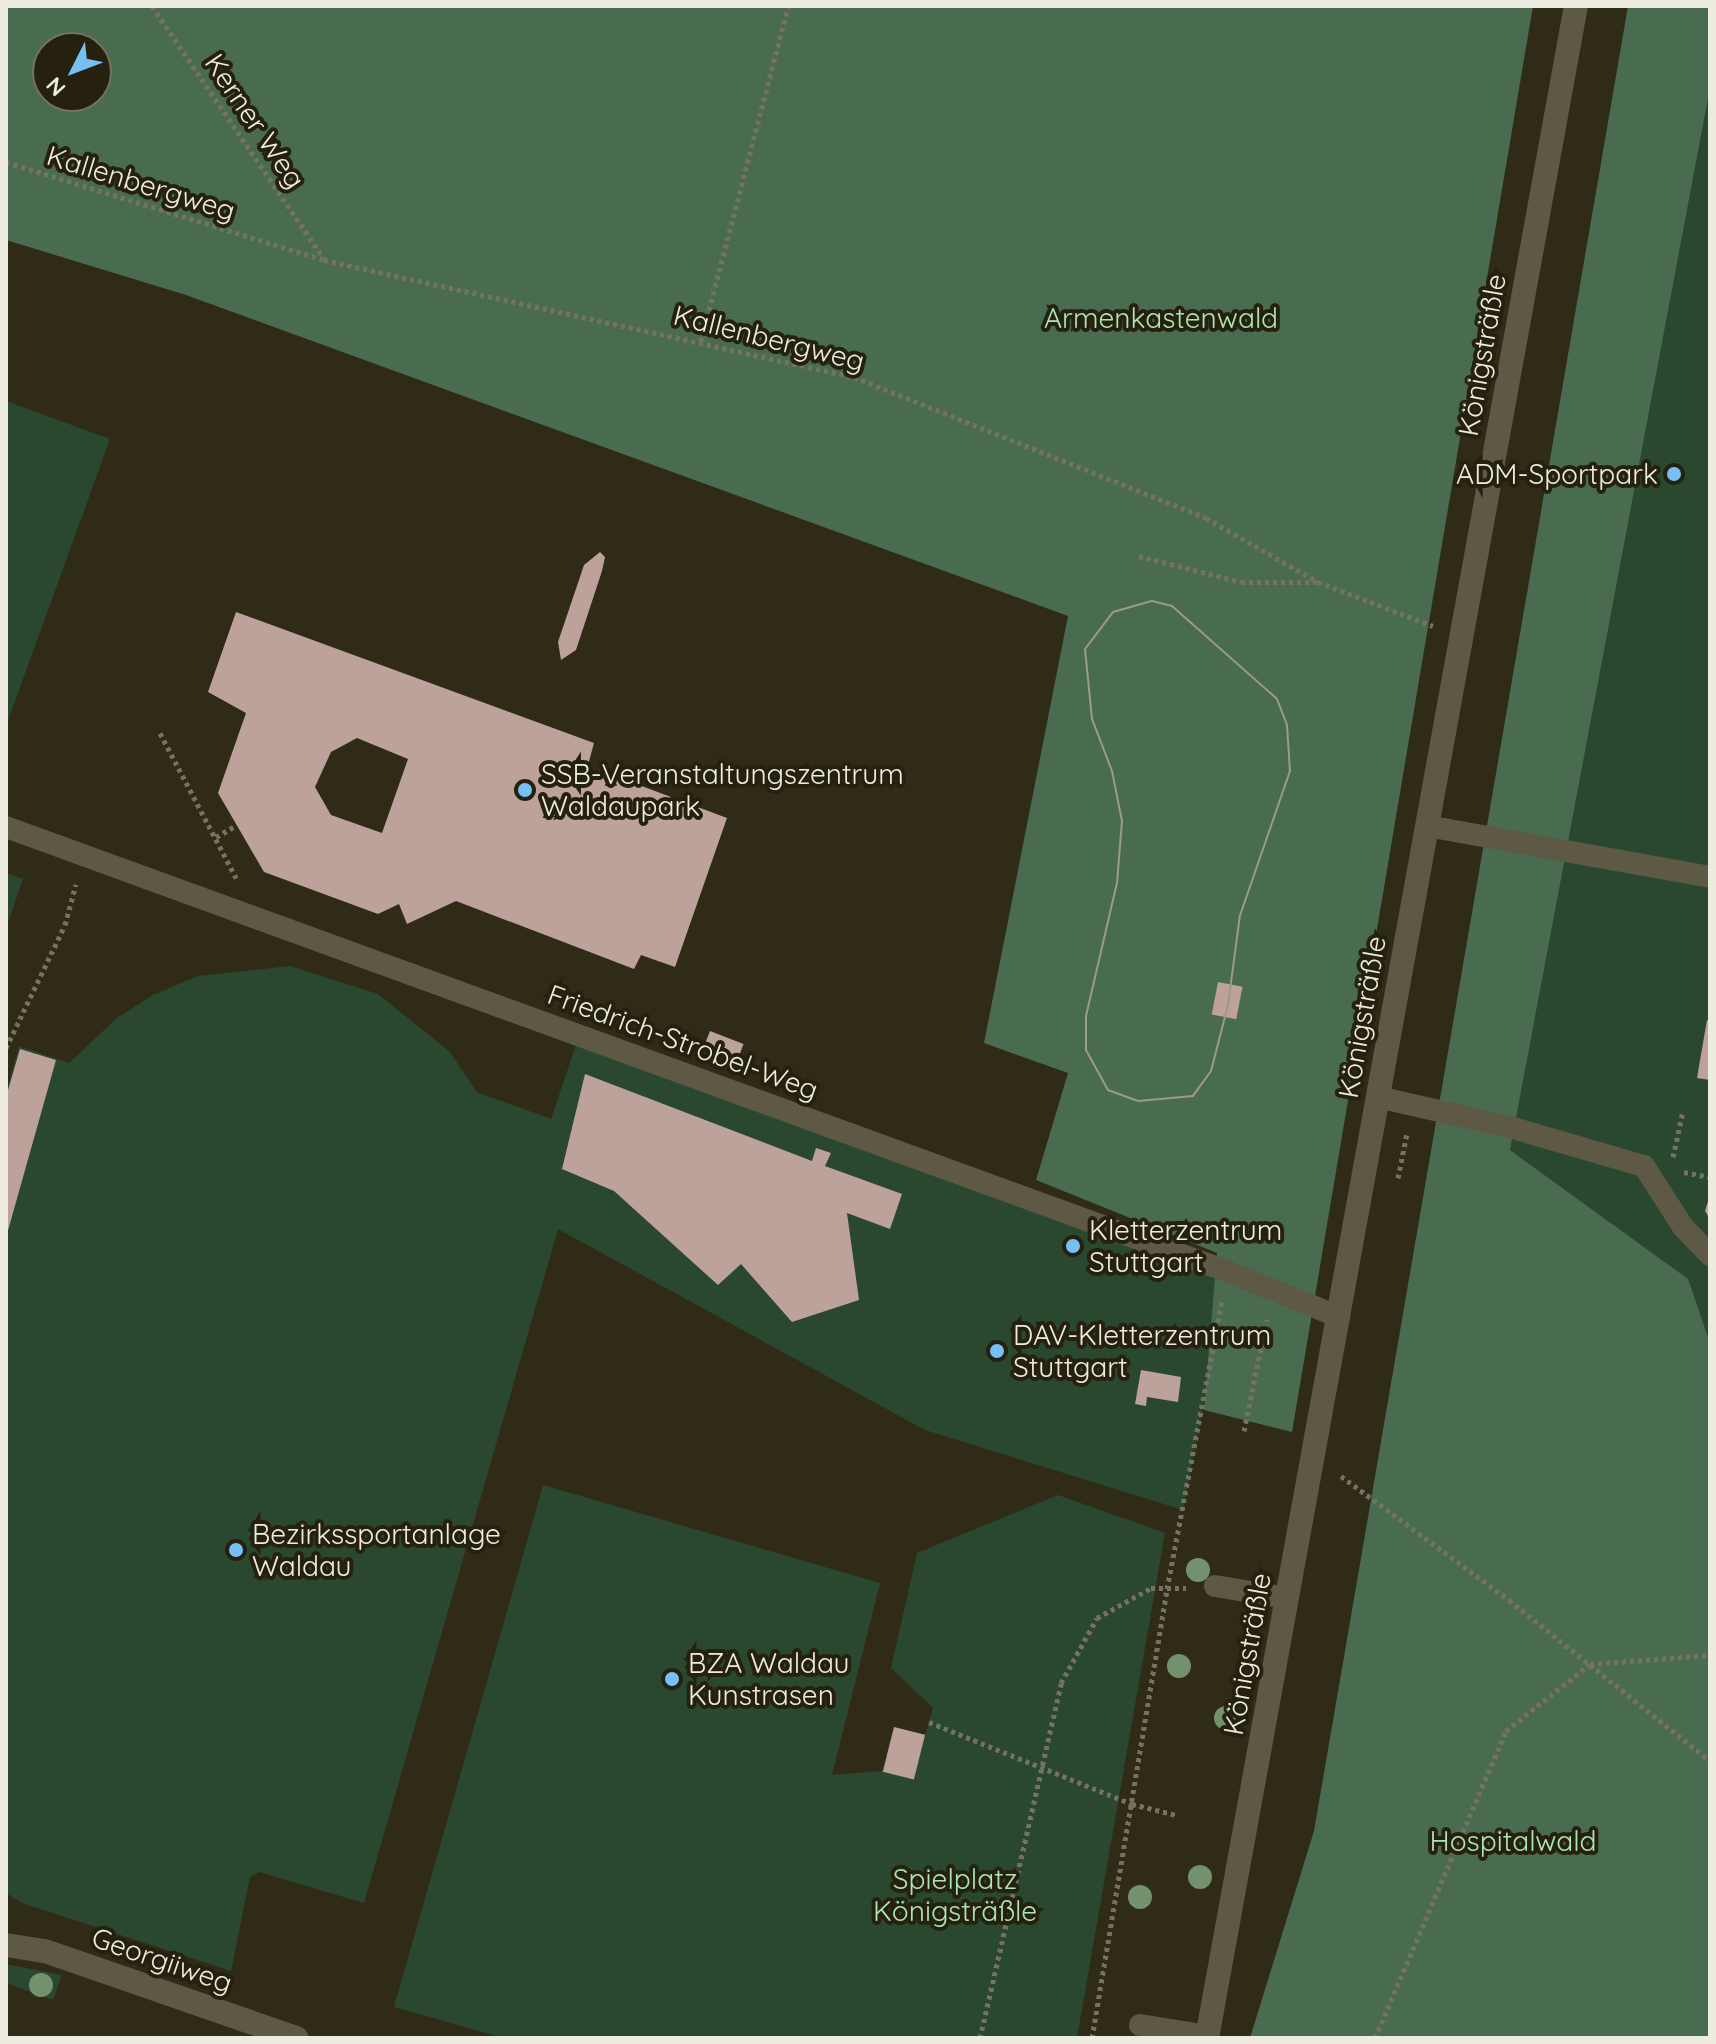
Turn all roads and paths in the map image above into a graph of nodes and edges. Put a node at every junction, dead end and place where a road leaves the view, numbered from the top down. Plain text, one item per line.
1 (152, 6) edge
2 (788, 6) edge
3 (1576, 6) edge
4 (6, 162) edge
5 (324, 260) junction
6 (701, 341) junction
7 (1139, 556) dead end
8 (1318, 582) junction
9 (1462, 636) junction
10 (160, 733) dead end
11 (237, 825) dead end
12 (1427, 826) junction
13 (6, 827) edge
14 (216, 837) junction
15 (84, 856) junction
16 (1710, 877) edge
17 (260, 920) junction
18 (6, 1048) edge
19 (1378, 1097) junction
20 (1683, 1111) dead end
21 (1710, 1177) edge
22 (1710, 1255) edge
23 (1229, 1272) junction
24 (1277, 1292) junction
25 (1339, 1317) junction
26 (1244, 1431) dead end
27 (1311, 1469) junction
28 (1215, 1586) joint
29 (1167, 1589) junction
30 (1287, 1598) junction
31 (1710, 1655) edge
32 (1590, 1664) junction
33 (929, 1722) dead end
34 (1710, 1761) edge
35 (1042, 1768) junction
36 (1132, 1804) junction
37 (1176, 1815) dead end
38 (6, 1945) edge
39 (1140, 2025) dead end
40 (1208, 2037) edge
41 (296, 2038) edge
42 (980, 2038) edge
43 (1092, 2038) edge
44 (1375, 2038) edge

1 - 5 path, Kerner Weg
2 - 6 path
3 - 9 street, Königsträßle
4 - 5 path, Kallenbergweg
5 - 6 path, Kallenbergweg
6 - 8 path, Kallenbergweg
7 - 8 path
8 - 9 path, Kallenbergweg
9 - 12 street, Königsträßle
10 - 14 path
11 - 14 path
12 - 16 lane
12 - 19 street, Königsträßle
13 - 15 lane, Friedrich-Strobel-Weg
14 - 17 path
15 - 17 lane, Friedrich-Strobel-Weg
15 - 18 path
17 - 23 lane, Friedrich-Strobel-Weg
19 - 22 lane
19 - 25 street, Königsträßle
20 - 21 path
23 - 24 lane, Friedrich-Strobel-Weg
23 - 29 path
24 - 25 lane, Friedrich-Strobel-Weg
24 - 26 path
25 - 27 street, Königsträßle
27 - 30 street, Königsträßle
27 - 32 path
28 - 29 path
28 - 30 lane
29 - 35 path
29 - 36 path
30 - 40 street, Königsträßle
31 - 32 path
32 - 34 path
32 - 44 path
33 - 35 path
35 - 36 path
35 - 42 path
36 - 37 path
36 - 43 path
38 - 41 street, Georgiiweg
39 - 40 lane

